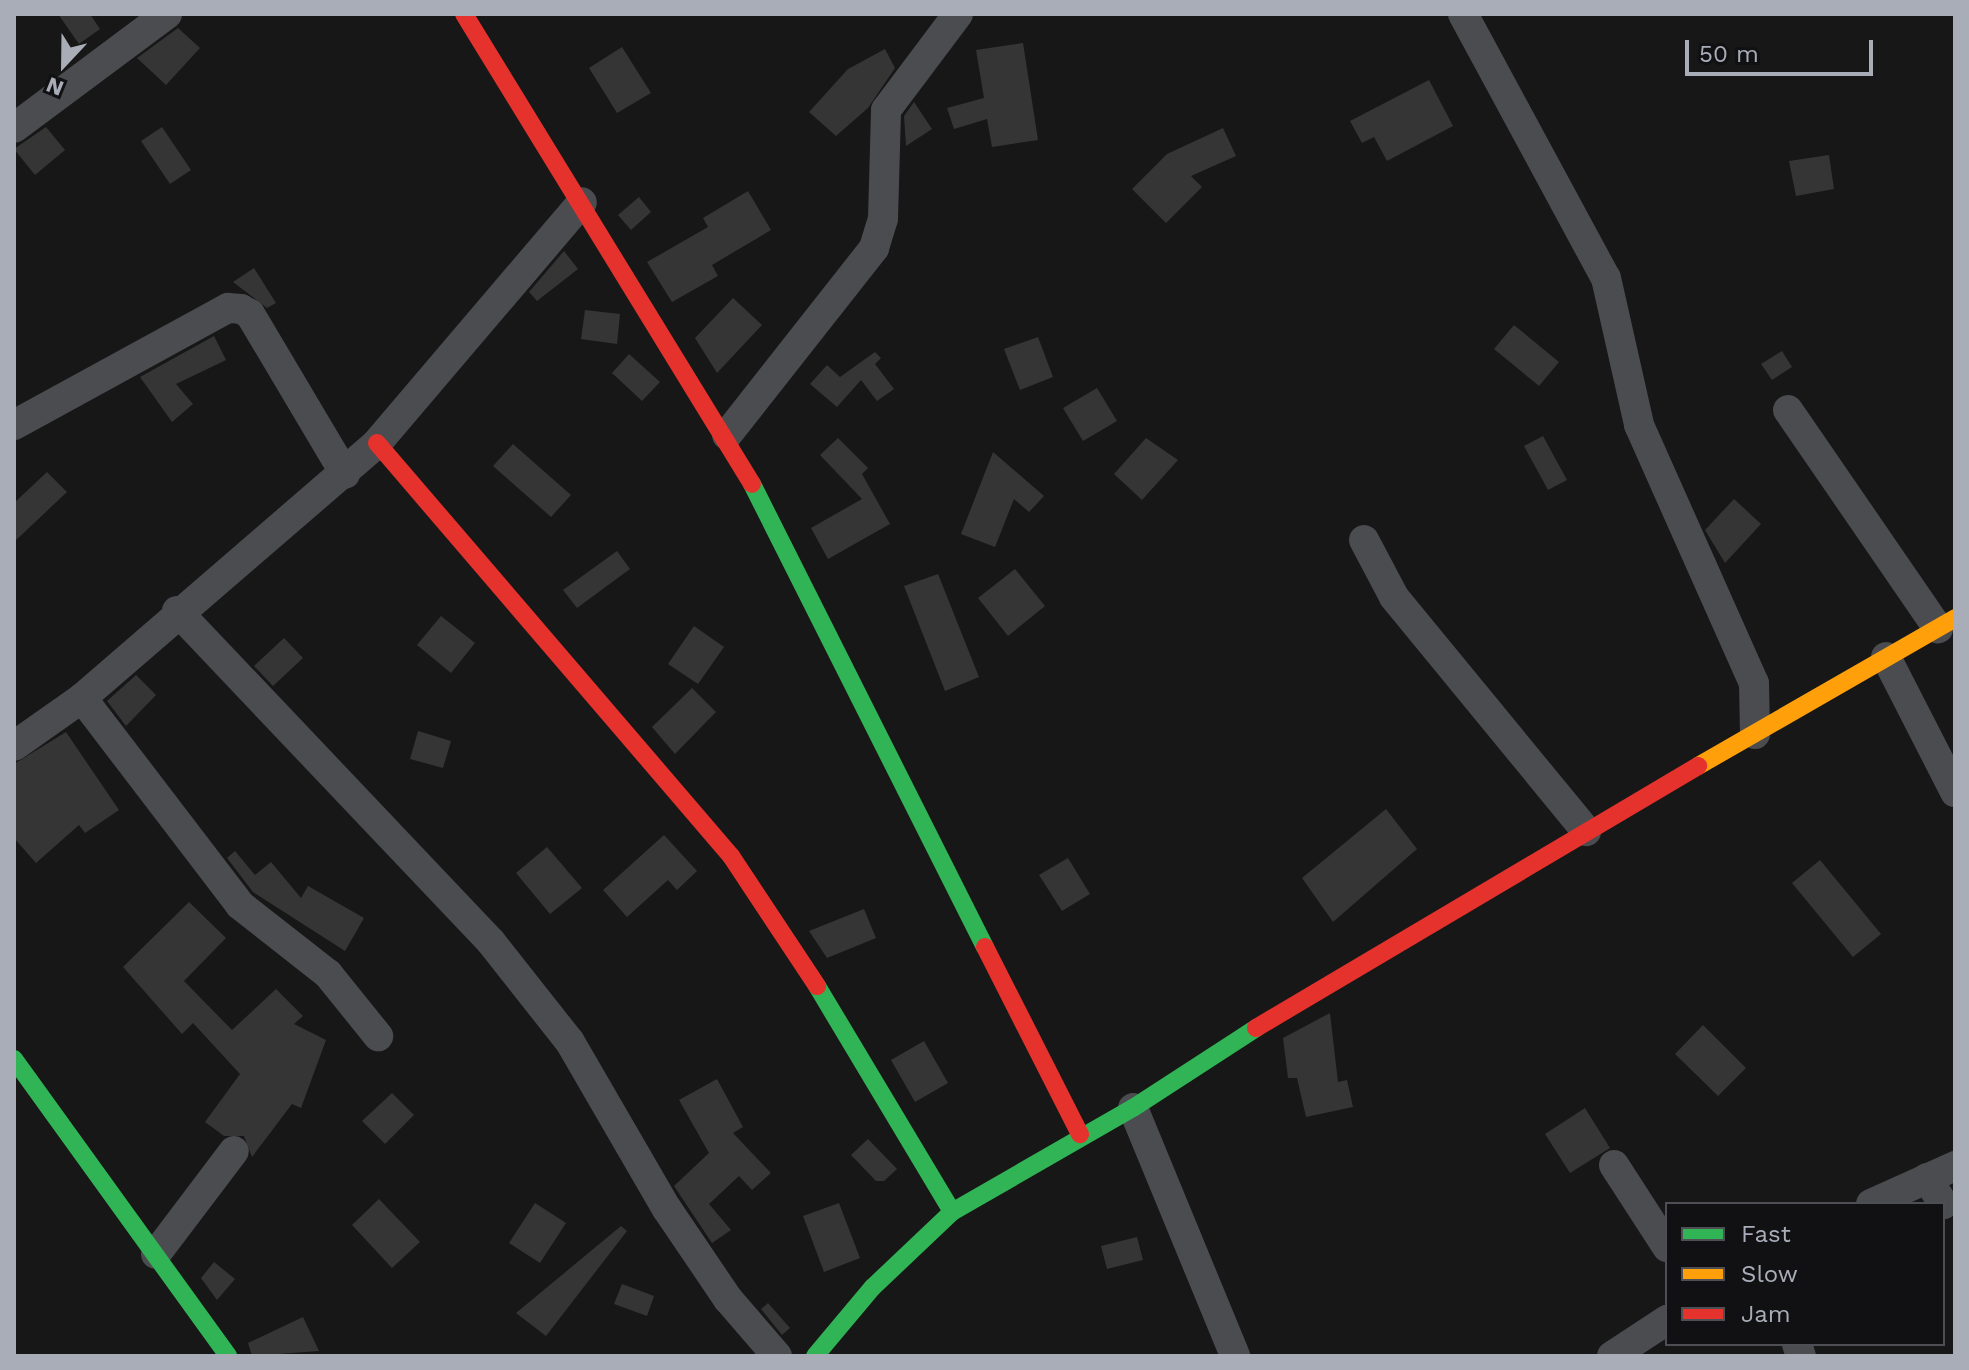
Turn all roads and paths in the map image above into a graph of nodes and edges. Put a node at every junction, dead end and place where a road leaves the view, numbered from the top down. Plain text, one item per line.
1 (167, 14) edge
2 (464, 14) edge
3 (958, 14) edge
4 (1463, 14) edge
5 (14, 128) edge
6 (582, 202) junction
7 (1788, 410) dead end
8 (14, 425) edge
9 (727, 435) junction
10 (377, 443) junction
11 (345, 474) junction
12 (1364, 540) dead end
13 (177, 611) junction
14 (1946, 623) edge
15 (1886, 657) junction
16 (1754, 683) junction
17 (82, 698) junction
18 (1796, 707) junction
19 (1755, 734) junction
20 (14, 746) edge
21 (1955, 792) edge
22 (1586, 831) junction
23 (378, 1036) dead end
24 (14, 1059) edge
25 (1133, 1108) junction
26 (1080, 1134) junction
27 (234, 1151) dead end
28 (1614, 1165) dead end
29 (1955, 1166) edge
30 (1938, 1196) edge
31 (1888, 1202) edge
32 (952, 1212) junction
33 (1665, 1244) edge
34 (156, 1254) junction
35 (1665, 1321) edge
36 (226, 1355) edge
37 (777, 1356) edge
38 (815, 1356) edge
39 (1235, 1356) edge
40 (1612, 1356) edge

1 - 5 street
2 - 6 street
3 - 9 street
4 - 16 street
6 - 9 street
6 - 10 street
7 - 14 street
8 - 11 street
9 - 26 street
10 - 11 street
10 - 32 street
11 - 13 street
12 - 22 street
13 - 17 street
13 - 37 street
14 - 15 street
15 - 18 street
15 - 21 street
16 - 18 street
16 - 19 street
17 - 20 street
17 - 23 street
18 - 19 street
19 - 22 street
22 - 25 street
24 - 34 street
25 - 26 street
25 - 39 street
26 - 32 street
27 - 34 street
28 - 33 street
29 - 30 street
30 - 31 street
32 - 38 street
34 - 36 street
35 - 40 street

